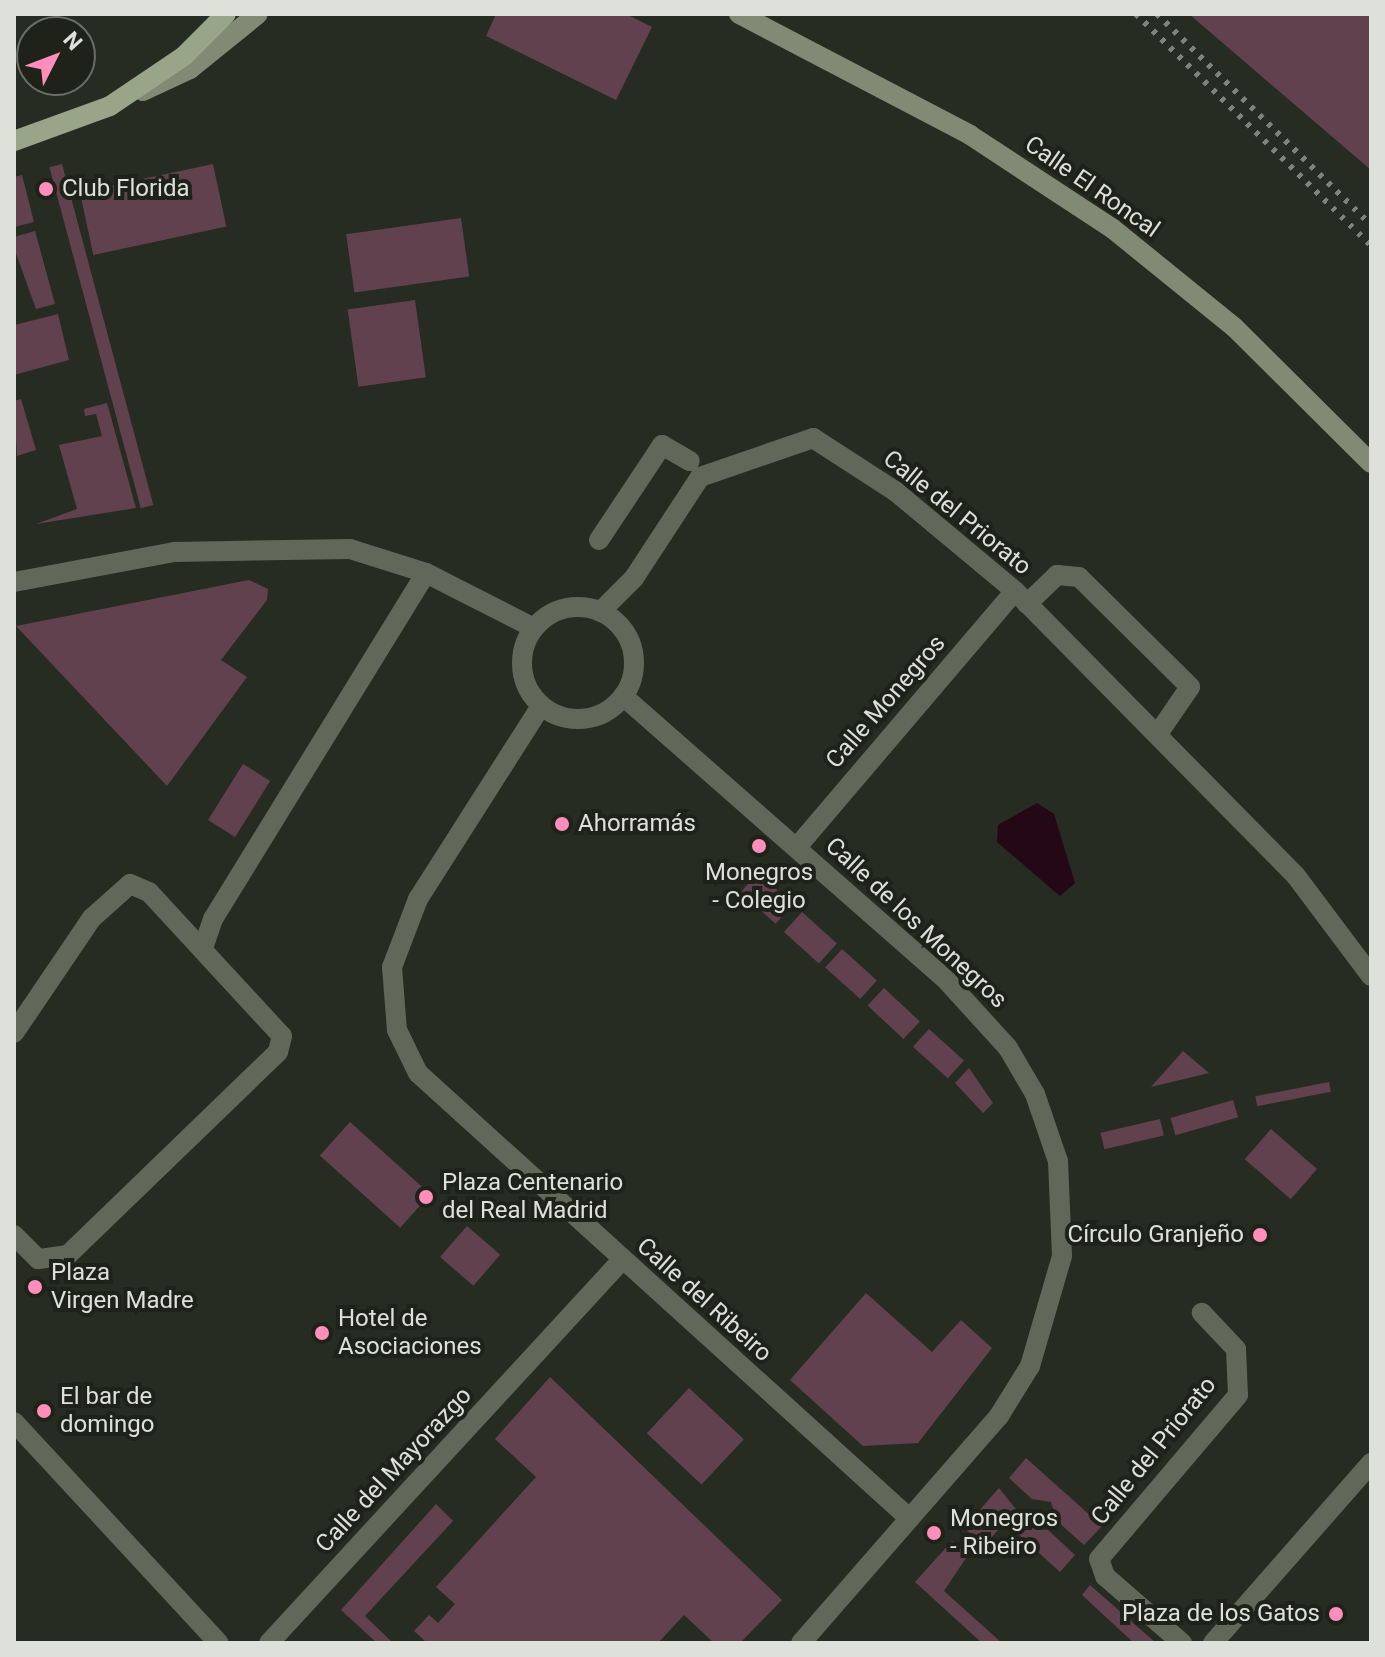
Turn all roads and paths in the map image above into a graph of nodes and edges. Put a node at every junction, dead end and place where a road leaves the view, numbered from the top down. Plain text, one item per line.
1 (226, 14) edge
2 (258, 14) edge
3 (739, 14) edge
4 (110, 106) junction
5 (14, 141) edge
6 (690, 461) dead end
7 (1371, 463) edge
8 (599, 540) dead end
9 (426, 573) junction
10 (14, 582) edge
11 (1021, 597) junction
12 (600, 612) junction
13 (534, 628) junction
14 (623, 696) junction
15 (541, 706) junction
16 (1157, 735) junction
17 (797, 847) junction
18 (203, 948) junction
19 (1371, 976) edge
20 (14, 1033) edge
21 (14, 1235) edge
22 (621, 1261) junction
23 (1202, 1313) dead end
24 (14, 1422) edge
25 (1371, 1463) edge
26 (909, 1518) junction
27 (219, 1643) edge
28 (269, 1643) edge
29 (801, 1643) edge
30 (1182, 1643) edge
31 (1213, 1643) edge

1 - 4 main road
2 - 4 street
3 - 7 street, Calle El Roncal
4 - 5 main road
6 - 8 street
9 - 10 street
9 - 13 street
9 - 18 street
11 - 12 street, Calle del Priorato
11 - 16 street, Calle del Priorato
11 - 16 street, Calle del Priorato
11 - 17 street, Calle Monegros
12 - 13 street
12 - 14 street
13 - 15 street
14 - 15 street
14 - 17 street, Calle de los Monegros
15 - 22 street, Calle del Ribeiro
16 - 19 street, Calle del Priorato
17 - 26 street, Calle de los Monegros
18 - 20 street
18 - 21 street
22 - 26 street, Calle del Ribeiro
22 - 28 street, Calle del Mayorazgo
23 - 30 street, Calle del Priorato
24 - 27 street
25 - 31 street
26 - 29 street, Calle de los Monegros

